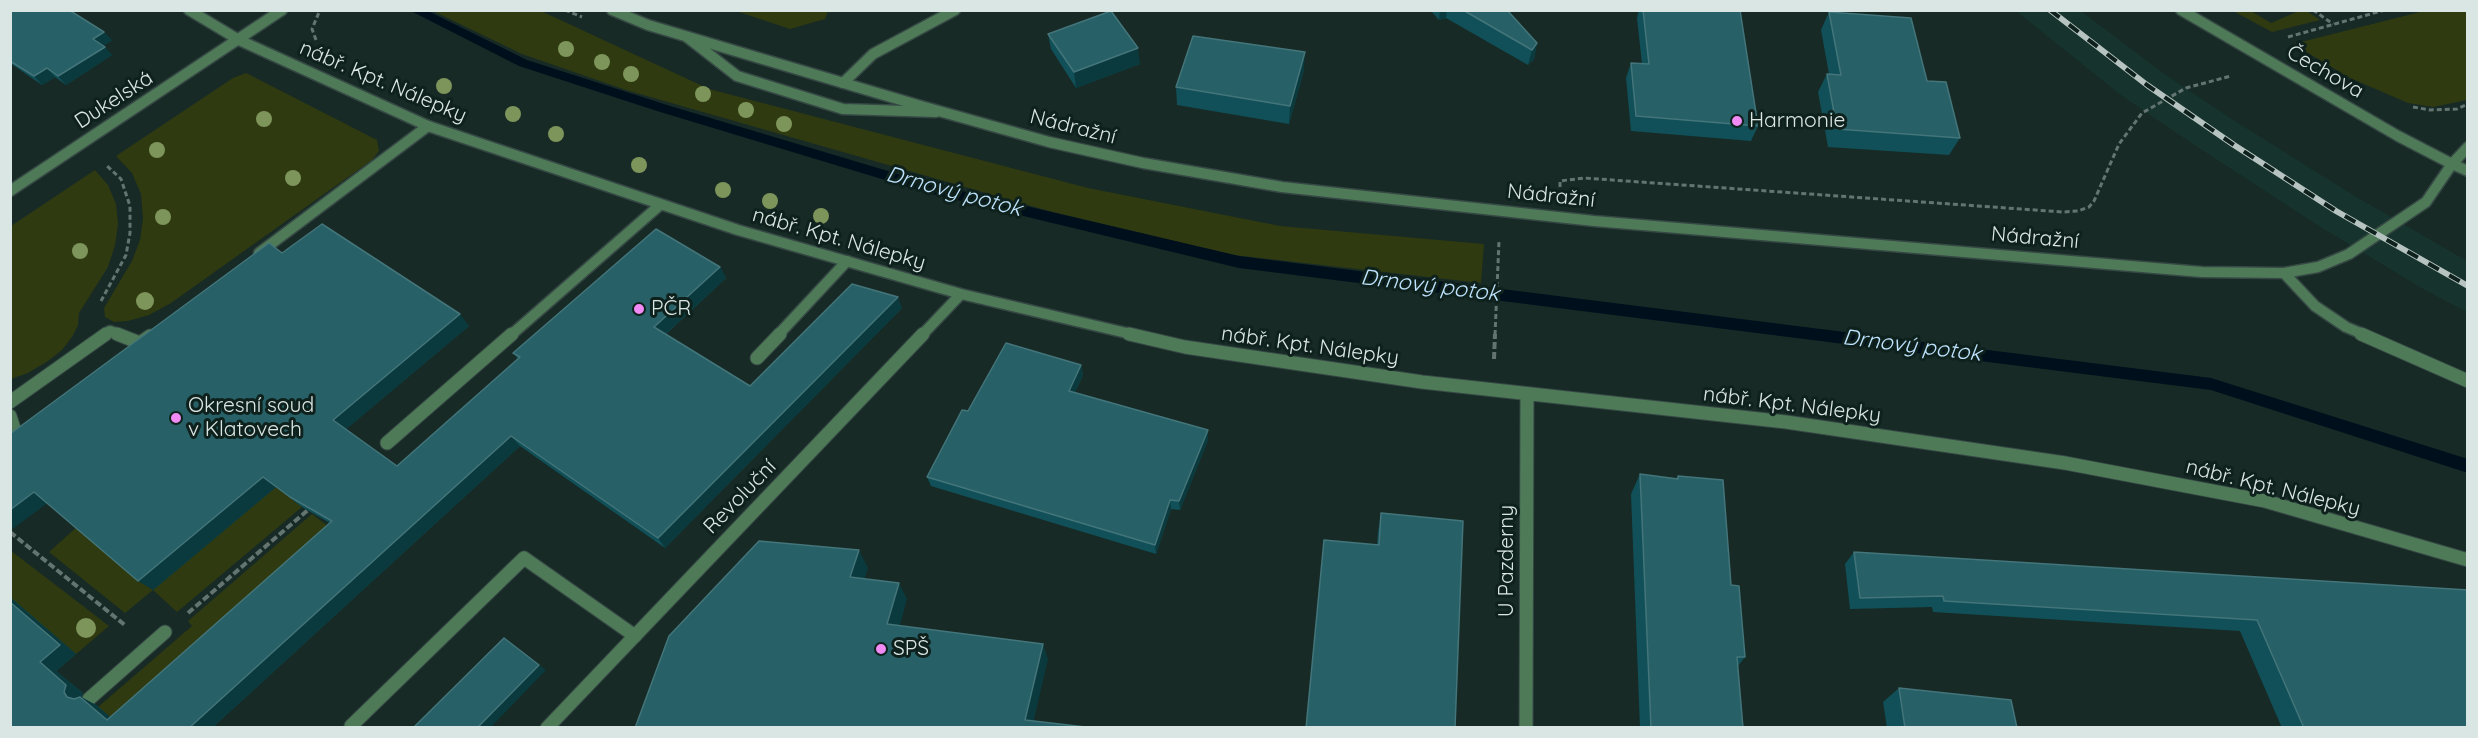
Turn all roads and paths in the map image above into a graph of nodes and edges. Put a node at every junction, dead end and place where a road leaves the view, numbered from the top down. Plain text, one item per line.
1 (189, 10) edge
2 (282, 10) edge
3 (320, 10) edge
4 (612, 10) edge
5 (956, 10) edge
6 (2181, 10) edge
7 (2313, 10) edge
8 (2385, 10) edge
9 (315, 20) dead end
10 (2333, 25) junction
11 (686, 36) junction
12 (239, 40) junction
13 (2258, 55) junction
14 (843, 83) junction
15 (942, 112) junction
16 (428, 126) junction
17 (2468, 147) edge
18 (101, 161) dead end
19 (2452, 164) junction
20 (2468, 171) edge
21 (1560, 181) dead end
22 (10, 191) edge
23 (660, 205) junction
24 (1498, 241) dead end
25 (252, 259) edge
26 (847, 261) junction
27 (2284, 273) junction
28 (961, 294) junction
29 (158, 329) edge
30 (91, 344) junction
31 (757, 358) dead end
32 (1494, 364) dead end
33 (2468, 381) edge
34 (1527, 394) junction
35 (10, 402) edge
36 (10, 416) edge
37 (10, 436) edge
38 (387, 443) dead end
39 (308, 510) edge
40 (10, 532) edge
41 (2468, 560) edge
42 (165, 632) joint
43 (634, 636) junction
44 (150, 646) junction
45 (89, 699) dead end
46 (351, 726) dead end
47 (547, 728) edge
48 (1526, 728) edge

1 - 12 street, nábř. Kpt. Nálepky
2 - 12 street, Dukelská
3 - 9 path
4 - 11 street, Nádražní
5 - 14 street
6 - 13 street, Čechova
7 - 10 path
8 - 10 path
10 - 13 path
11 - 14 street, Nádražní
11 - 15 street
12 - 16 street, nábř. Kpt. Nálepky
12 - 22 street, Dukelská
13 - 19 street, Čechova
13 - 21 path
14 - 15 street, Nádražní
15 - 27 street, Nádražní
16 - 23 street, nábř. Kpt. Nálepky
16 - 25 street
17 - 19 street, Nádražní
18 - 30 path
19 - 20 street
19 - 27 street, Nádražní
23 - 26 street, nábř. Kpt. Nálepky
23 - 38 street
24 - 32 path
26 - 28 street, nábř. Kpt. Nálepky
26 - 31 street
27 - 33 street
28 - 34 street, nábř. Kpt. Nálepky
28 - 43 street, Revoluční
29 - 30 street
30 - 35 street
34 - 41 street, nábř. Kpt. Nálepky
34 - 48 street, U Pazderny
36 - 37 street
39 - 42 path
40 - 44 path
42 - 44 street
43 - 46 street
43 - 47 street, Revoluční
44 - 45 street

